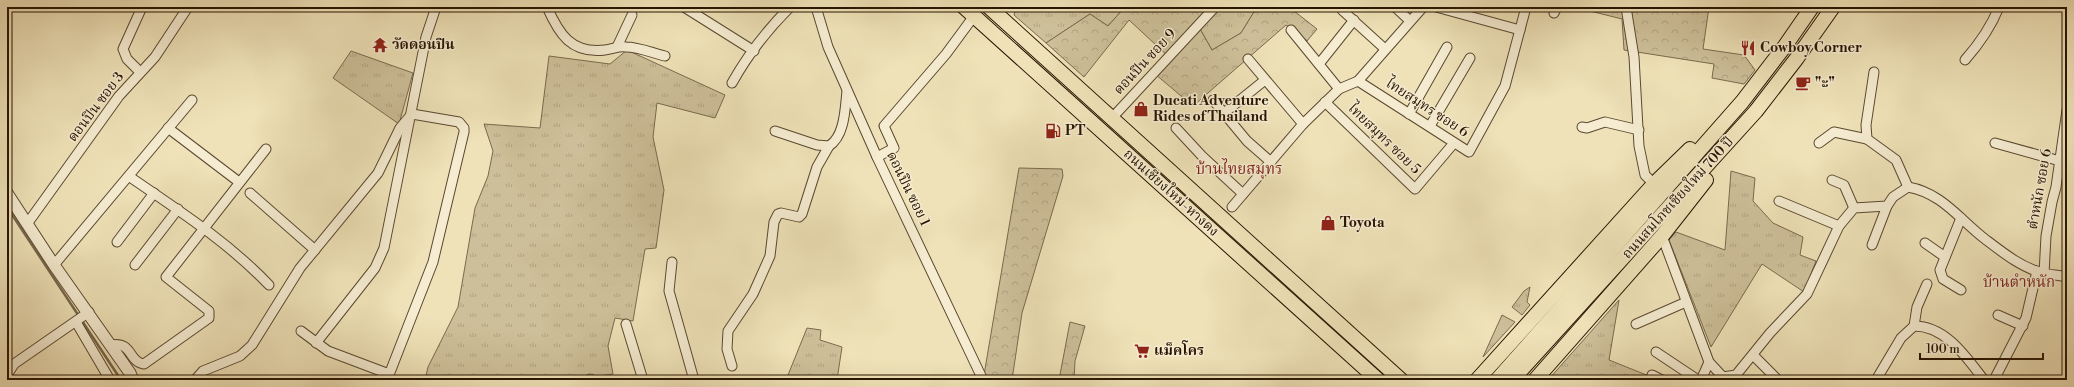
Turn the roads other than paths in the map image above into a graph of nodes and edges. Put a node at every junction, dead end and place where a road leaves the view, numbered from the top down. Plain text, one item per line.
1 (188, 7) edge
2 (436, 7) edge
3 (547, 7) edge
4 (684, 7) edge
5 (790, 7) edge
6 (816, 7) edge
7 (989, 7) edge
8 (1215, 7) edge
9 (1395, 7) edge
10 (1423, 7) edge
11 (1436, 7) edge
12 (1473, 7) edge
13 (1526, 7) edge
14 (1626, 7) edge
15 (1812, 7) edge
16 (1833, 7) edge
17 (1999, 7) edge
18 (139, 8) edge
19 (1342, 10) dead end
20 (969, 12) edge
21 (632, 15) dead end
22 (1470, 17) junction
23 (1354, 20) junction
24 (1409, 20) junction
25 (1291, 30) dead end
26 (1520, 30) junction
27 (617, 47) junction
28 (1447, 47) dead end
29 (1385, 49) junction
30 (754, 50) junction
31 (665, 56) dead end
32 (1470, 58) dead end
33 (1248, 59) dead end
34 (1965, 60) dead end
35 (1319, 64) junction
36 (140, 72) junction
37 (1874, 72) dead end
38 (1265, 80) junction
39 (1358, 81) junction
40 (732, 83) dead end
41 (1339, 89) junction
42 (847, 90) junction
43 (192, 100) dead end
44 (1213, 100) dead end
45 (1324, 102) junction
46 (2067, 110) edge
47 (1224, 113) junction
48 (412, 114) junction
49 (1409, 114) junction
50 (1112, 118) junction
51 (1303, 124) junction
52 (1430, 126) junction
53 (1582, 127) dead end
54 (168, 128) junction
55 (1176, 128) dead end
56 (1638, 130) junction
57 (776, 132) dead end
58 (1866, 139) junction
59 (1709, 140) junction
60 (1454, 143) junction
61 (1994, 143) dead end
62 (1819, 144) dead end
63 (830, 146) junction
64 (266, 149) dead end
65 (1721, 151) junction
66 (876, 157) junction
67 (1271, 162) junction
68 (2060, 162) junction
69 (130, 177) junction
70 (1832, 180) dead end
71 (239, 182) junction
72 (1654, 184) junction
73 (1908, 187) junction
74 (7, 193) edge
75 (154, 193) junction
76 (250, 194) dead end
77 (1243, 194) junction
78 (1780, 201) dead end
79 (1886, 206) junction
80 (1854, 208) junction
81 (178, 209) junction
82 (1228, 212) junction
83 (1961, 218) junction
84 (27, 224) junction
85 (1839, 226) junction
86 (203, 228) junction
87 (1662, 236) junction
88 (117, 242) dead end
89 (1925, 243) dead end
90 (1872, 245) dead end
91 (315, 250) junction
92 (1945, 257) junction
93 (672, 262) dead end
94 (54, 265) junction
95 (135, 265) dead end
96 (2040, 272) junction
97 (2067, 277) edge
98 (1927, 284) dead end
99 (269, 285) dead end
100 (1961, 290) dead end
101 (1686, 302) junction
102 (1998, 315) dead end
103 (82, 317) junction
104 (626, 324) dead end
105 (1636, 324) dead end
106 (1914, 326) junction
107 (2023, 326) junction
108 (301, 331) dead end
109 (316, 343) junction
110 (111, 345) junction
111 (1656, 352) dead end
112 (1753, 354) junction
113 (1709, 362) junction
114 (732, 366) dead end
115 (7, 375) edge
116 (1652, 375) dead end
117 (388, 377) edge
118 (10, 380) edge
119 (110, 380) edge
120 (133, 380) edge
121 (195, 380) edge
122 (643, 380) edge
123 (694, 380) edge
124 (983, 380) edge
125 (1378, 380) edge
126 (1401, 380) edge
127 (1477, 380) edge
128 (1497, 380) edge
129 (1512, 380) edge
130 (1534, 380) edge
131 (1662, 380) edge
132 (1699, 380) edge
133 (1778, 380) edge
134 (1876, 380) edge
135 (1984, 380) edge
136 (1994, 380) edge

1 - 36 street, ดอนปิน ซอย 3
2 - 48 street
3 - 27 street
4 - 30 street
5 - 30 street
6 - 42 street, ดอนปิน ซอย 1
7 - 50 main road, ถนนเชียงใหม่-หางดง
8 - 50 street, ดอนปิน ซอย 9
9 - 24 street
10 - 24 street
11 - 22 street
12 - 22 street
13 - 26 street
14 - 56 street
15 - 59 main road, ถนนสมโภชเชียงใหม่ 700 ปี
16 - 65 main road, ถนนสมโภชเชียงใหม่ 700 ปี
17 - 34 street
18 - 36 street
19 - 23 street
20 - 66 street
20 - 125 main road, ถนนเชียงใหม่-หางดง
21 - 27 street
22 - 26 street
23 - 29 street
23 - 35 street
24 - 29 street
25 - 35 street
26 - 60 street, ไทยสมุทร ซอย 6
27 - 31 street
28 - 49 street
29 - 39 street
30 - 40 street
32 - 52 street
33 - 38 street
35 - 41 street
36 - 84 street, ดอนปิน ซอย 3
37 - 58 street
38 - 47 street
38 - 51 street
39 - 41 street
39 - 49 street, ไทยสมุทร ซอย 6
41 - 45 street
42 - 63 street
42 - 66 street, ดอนปิน ซอย 1
43 - 54 street
44 - 47 street
45 - 51 street
45 - 60 street, ไทยสมุทร ซอย 5
46 - 68 street, ตำหนัก ซอย 6
47 - 67 street
48 - 91 street
48 - 109 street
48 - 117 street
49 - 52 street, ไทยสมุทร ซอย 6
50 - 82 main road, ถนนเชียงใหม่-หางดง
51 - 67 street
52 - 60 street, ไทยสมุทร ซอย 6
53 - 56 street
54 - 69 street
54 - 71 street
55 - 77 street
56 - 72 street
57 - 63 street
58 - 62 street
58 - 73 street
59 - 72 main road
59 - 128 main road, ถนนสมโภชเชียงใหม่ 700 ปี
61 - 68 street
63 - 114 street
64 - 71 street
65 - 87 main road
65 - 129 main road, ถนนสมโภชเชียงใหม่ 700 ปี
66 - 124 street, ดอนปิน ซอย 1
67 - 77 street
68 - 96 street, ตำหนัก ซอย 6
69 - 75 street
69 - 94 street
70 - 80 street
71 - 86 street
72 - 127 main road
73 - 79 street
73 - 83 street
74 - 84 street
75 - 81 street
75 - 88 street
76 - 91 street
77 - 82 street
78 - 85 street
79 - 80 street
79 - 90 street
80 - 85 street
81 - 86 street
81 - 95 street
82 - 126 main road, ถนนเชียงใหม่-หางดง
83 - 92 street
83 - 96 street
84 - 94 street
85 - 112 street
86 - 99 street
86 - 110 street
87 - 101 street
87 - 130 main road
89 - 92 street
91 - 121 street
92 - 100 street
93 - 123 street
94 - 103 street
96 - 97 street
96 - 107 street, ตำหนัก ซอย 6
98 - 106 street
101 - 105 street
101 - 113 street
102 - 107 street
103 - 110 street
103 - 115 street
103 - 119 street
104 - 122 street
106 - 134 street
106 - 135 street
107 - 136 street, ตำหนัก ซอย 6
108 - 109 street
109 - 117 street
110 - 120 street
111 - 132 street
112 - 113 street
112 - 133 street
113 - 132 street
115 - 118 street
116 - 131 street

